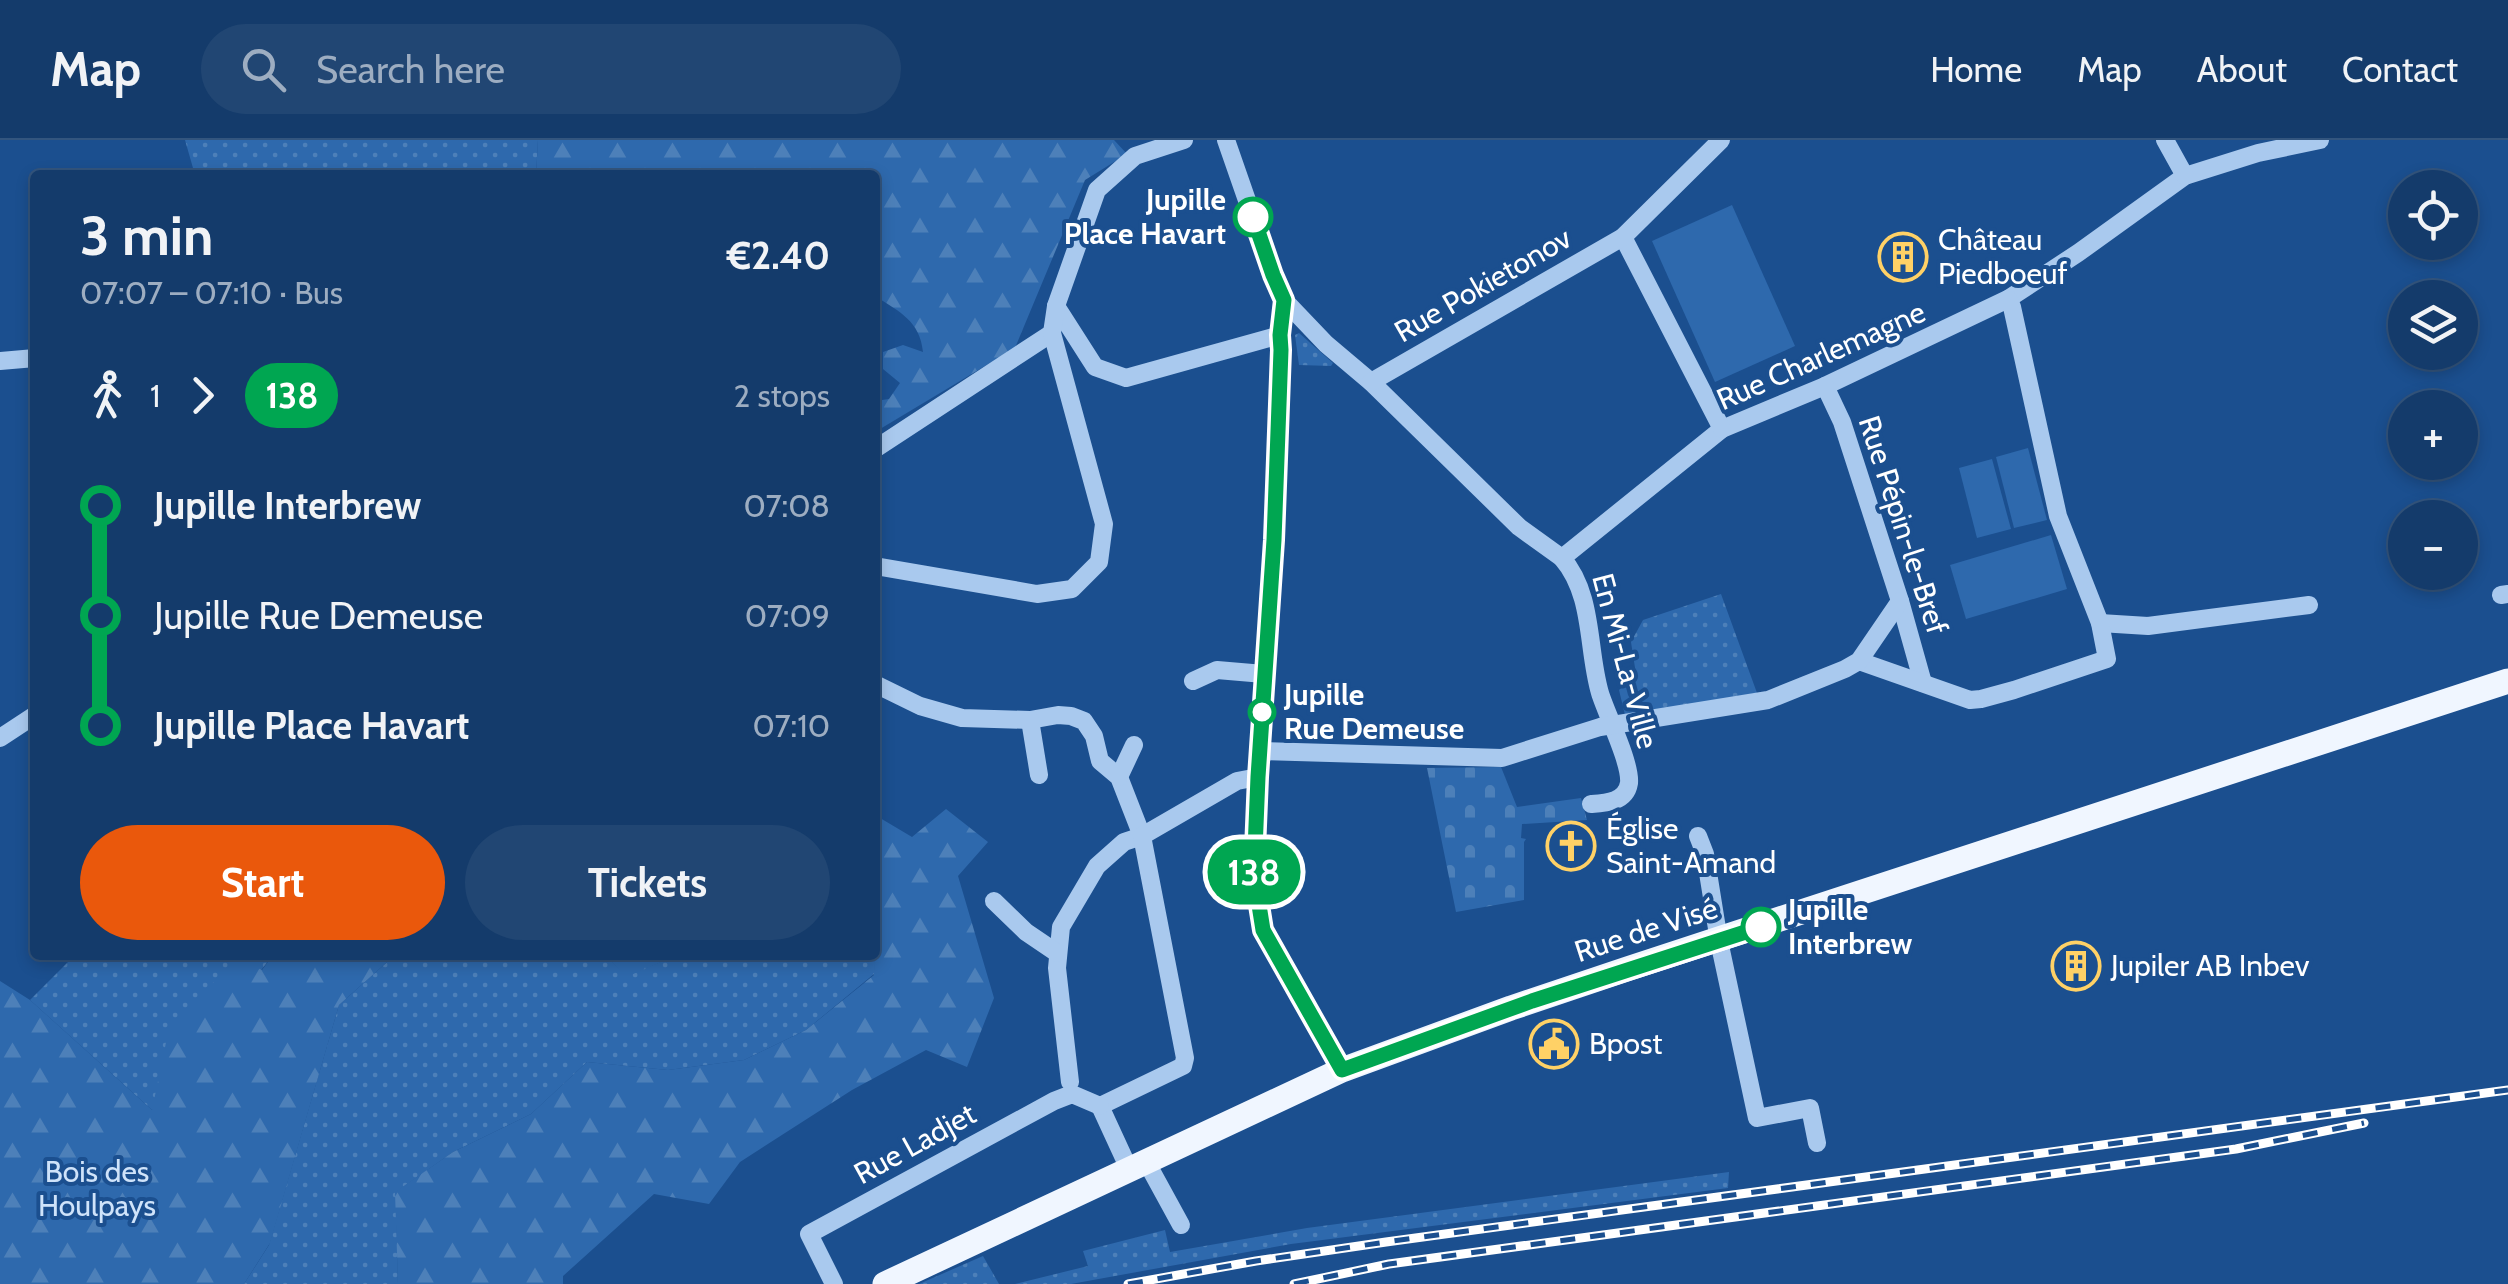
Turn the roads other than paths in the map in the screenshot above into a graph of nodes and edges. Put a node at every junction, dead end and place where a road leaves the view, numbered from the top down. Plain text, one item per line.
1 (1184, 140) edge
2 (1226, 140) edge
3 (1720, 140) edge
4 (2165, 140) edge
5 (2320, 140) edge
6 (2184, 176) junction
7 (1623, 237) junction
8 (2008, 299) junction
9 (1284, 300) junction
10 (1056, 306) junction
11 (1052, 332) junction
12 (1280, 335) junction
13 (30, 358) edge
14 (0, 361) edge
15 (1372, 382) junction
16 (1825, 386) junction
17 (1722, 429) junction
18 (880, 445) edge
19 (1562, 558) junction
20 (880, 567) edge
21 (1900, 601) junction
22 (2308, 605) dead end
23 (2100, 623) junction
24 (1859, 661) junction
25 (1264, 674) junction
26 (1193, 680) dead end
27 (2508, 681) edge
28 (1923, 683) junction
29 (880, 686) edge
30 (30, 717) edge
31 (1030, 720) junction
32 (1614, 726) junction
33 (0, 738) edge
34 (1134, 745) dead end
35 (1260, 751) junction
36 (1039, 776) dead end
37 (1119, 777) junction
38 (1258, 777) junction
39 (1591, 804) dead end
40 (1142, 836) junction
41 (1698, 836) dead end
42 (994, 901) dead end
43 (1719, 941) junction
44 (1058, 953) junction
45 (1342, 1070) junction
46 (1070, 1082) dead end
47 (1100, 1106) junction
48 (1818, 1143) dead end
49 (1138, 1165) junction
50 (1181, 1225) dead end
51 (834, 1284) edge
52 (885, 1284) edge

1 - 10 street
2 - 9 street
3 - 7 street, Rue Pokietonov
4 - 6 street
5 - 6 street, Rue Charlemagne
6 - 8 street, Rue Charlemagne
7 - 15 street, Rue Pokietonov
7 - 17 street
8 - 16 street, Rue Charlemagne
8 - 23 street
9 - 12 street
9 - 15 street
10 - 11 street
10 - 12 street
11 - 18 street
11 - 20 street
12 - 25 street
13 - 14 street
15 - 19 street
16 - 17 street, Rue Charlemagne
16 - 21 street, Rue Pépin-le-Bref
17 - 19 street, Rue Charlemagne
19 - 32 street, En Mi-La-Ville
21 - 24 street
21 - 28 street, Rue Pépin-le-Bref
22 - 23 street
23 - 28 street
24 - 28 street
24 - 32 street
25 - 26 street
25 - 35 street
27 - 43 main road, Rue de Visé
29 - 31 street
30 - 33 street
31 - 36 street
31 - 37 street
32 - 35 street
32 - 39 street, En Mi-La-Ville
34 - 37 street
35 - 38 street
37 - 40 street
38 - 40 street
38 - 45 street
40 - 44 street
40 - 47 street
41 - 43 street
42 - 44 street
43 - 45 main road, Rue de Visé
43 - 48 street
44 - 46 street
45 - 49 main road, Rue de Visé
47 - 49 street
47 - 51 street, Rue Ladjet
49 - 50 street
49 - 52 main road, Rue de Visé

